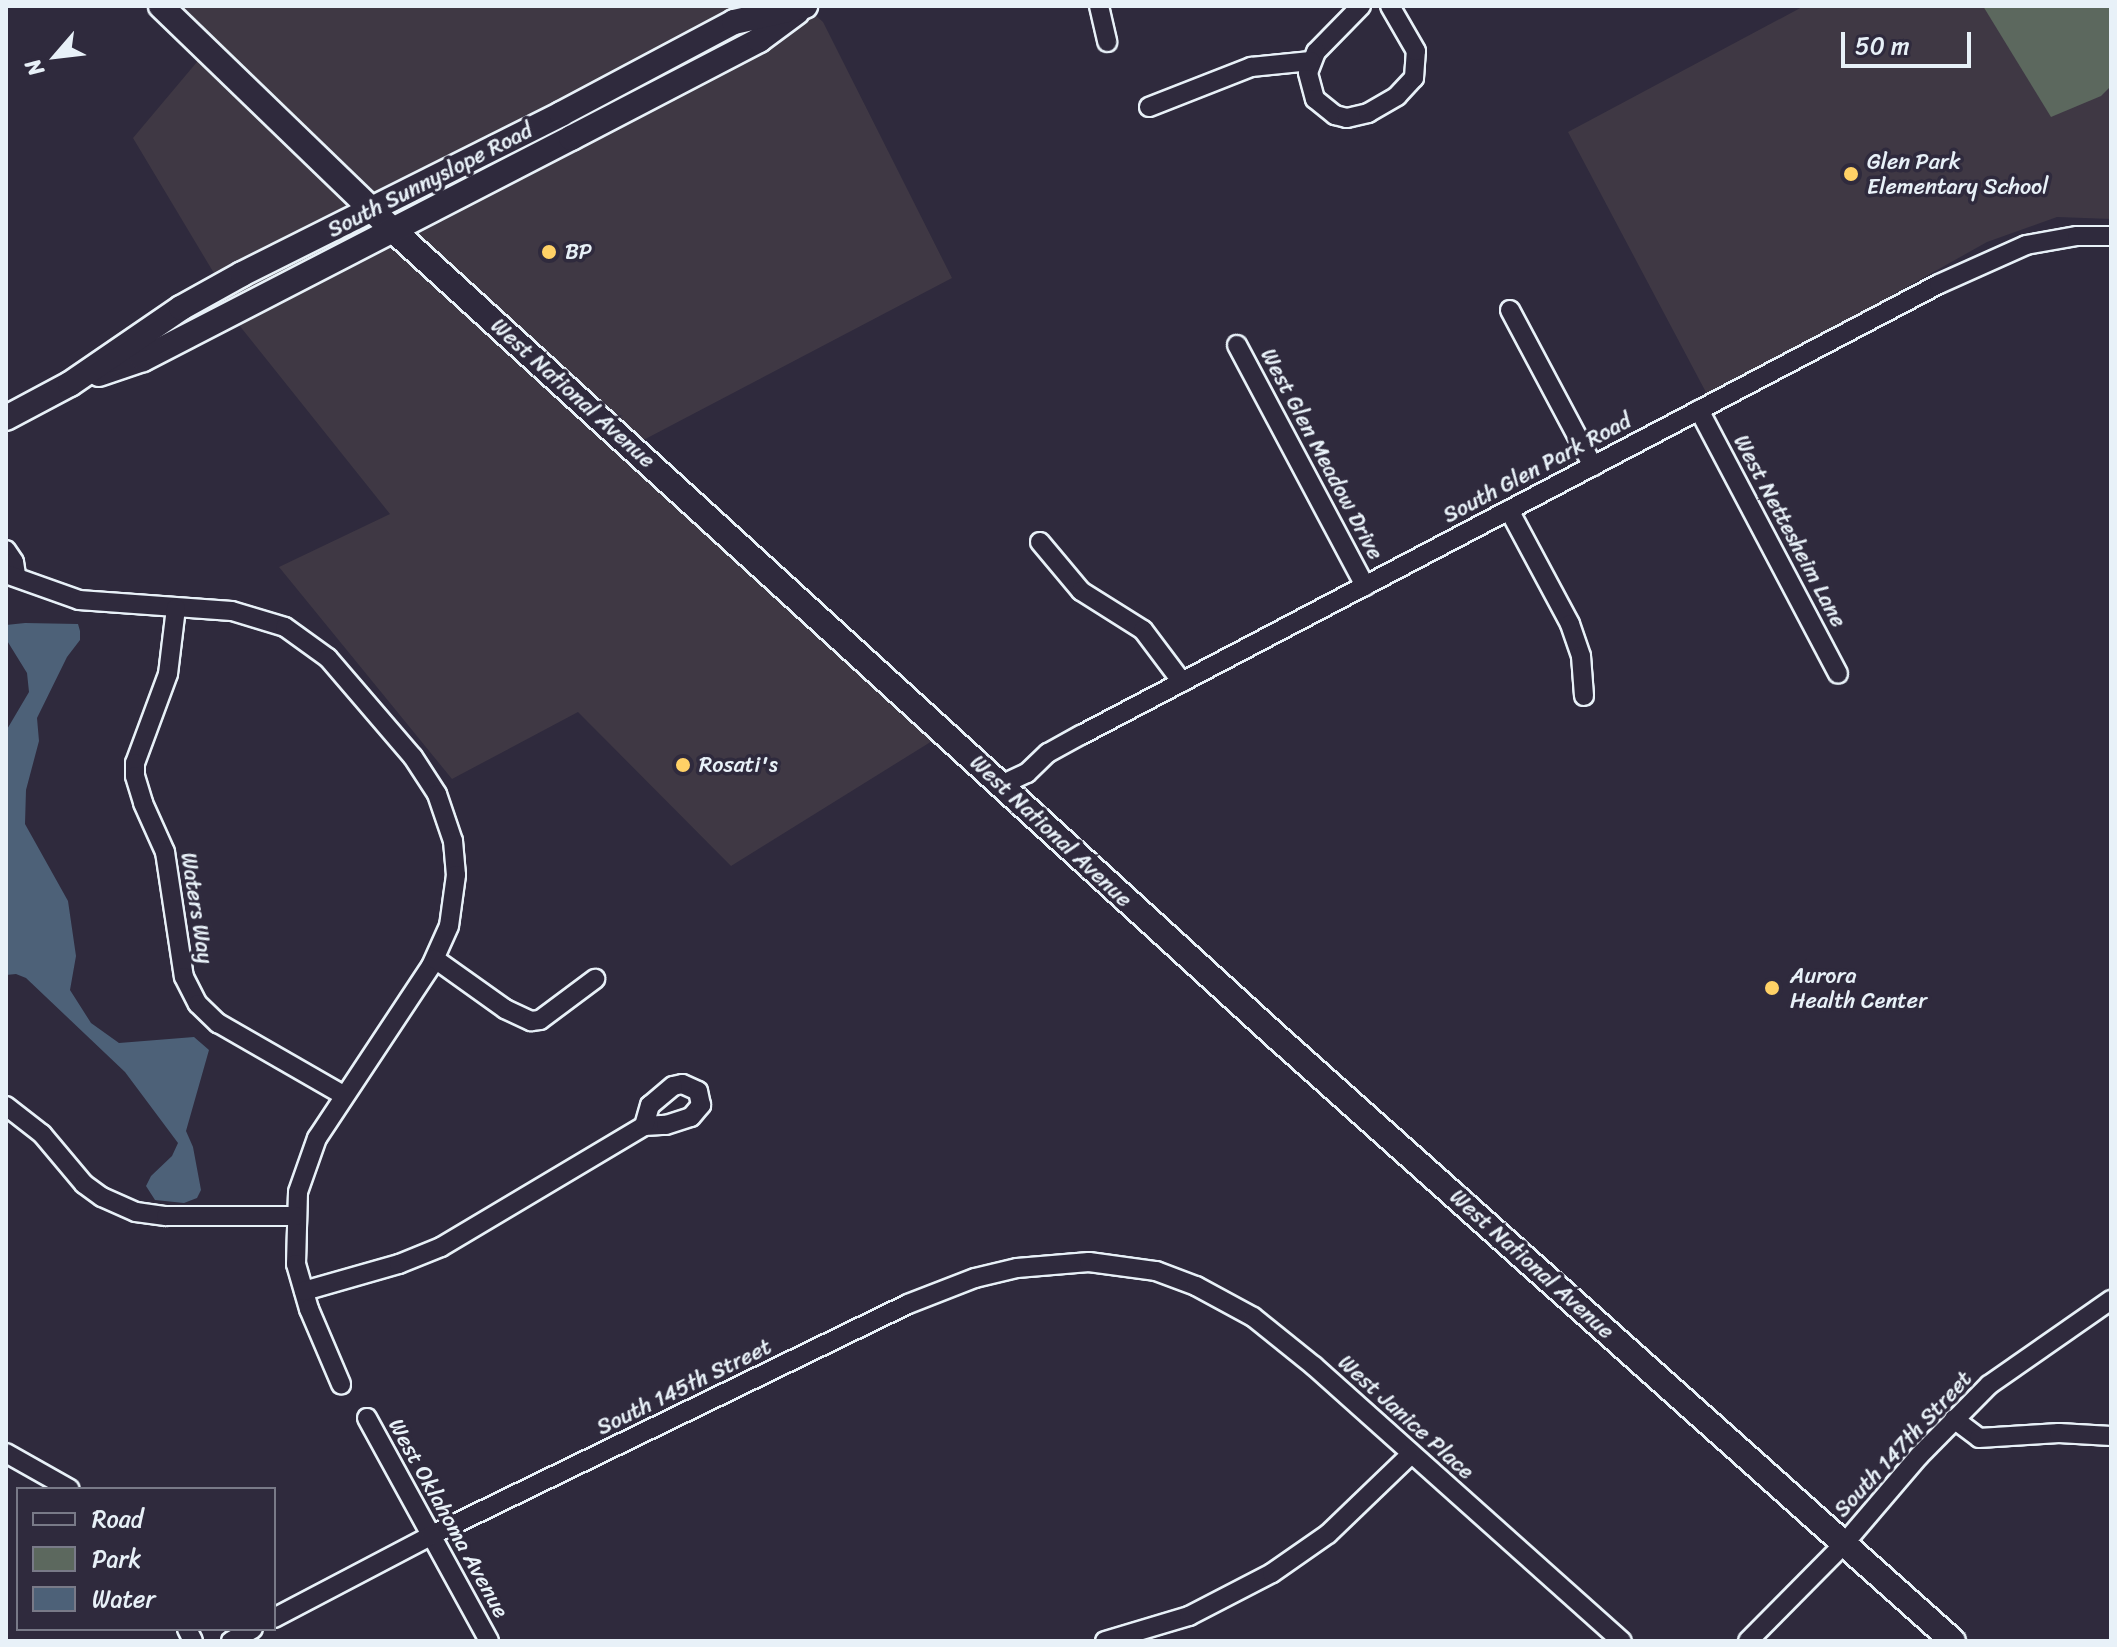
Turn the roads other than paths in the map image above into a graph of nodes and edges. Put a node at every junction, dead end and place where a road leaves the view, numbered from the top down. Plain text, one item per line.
1 (161, 6) edge
2 (1099, 6) edge
3 (1361, 6) edge
4 (1390, 6) edge
5 (1107, 42) dead end
6 (1311, 61) junction
7 (1149, 107) dead end
8 (372, 209) junction
9 (393, 230) junction
10 (2111, 236) edge
11 (1510, 310) dead end
12 (1237, 345) dead end
13 (70, 384) junction
14 (1699, 410) junction
15 (6, 418) edge
16 (1593, 466) junction
17 (1509, 510) junction
18 (1040, 542) dead end
19 (6, 550) edge
20 (9, 577) edge
21 (1365, 586) junction
22 (176, 608) junction
23 (1838, 674) dead end
24 (1182, 682) junction
25 (1584, 696) dead end
26 (1001, 785) junction
27 (435, 959) junction
28 (595, 979) dead end
29 (343, 1095) junction
30 (6, 1106) edge
31 (644, 1126) dead end
32 (296, 1216) junction
33 (1134, 1267) joint
34 (304, 1291) junction
35 (2111, 1300) edge
36 (341, 1384) dead end
37 (367, 1418) dead end
38 (1954, 1419) junction
39 (2111, 1436) edge
40 (6, 1453) edge
41 (1410, 1455) junction
42 (66, 1487) edge
43 (430, 1536) junction
44 (1843, 1545) junction
45 (276, 1617) edge
46 (249, 1631) edge
47 (231, 1641) edge
48 (489, 1641) edge
49 (1105, 1641) edge
50 (1622, 1641) edge
51 (1748, 1641) edge
52 (1953, 1641) edge

1 - 8 main road, West National Avenue
2 - 5 street
3 - 6 street
4 - 6 street
6 - 7 street
8 - 9 main road, West National Avenue
8 - 9 main road, South Sunnyslope Road
8 - 13 main road, South Sunnyslope Road
9 - 13 main road, South Sunnyslope Road
9 - 26 main road, West National Avenue
10 - 14 street, South Glen Park Road
11 - 16 street
12 - 21 street, West Glen Meadow Drive
13 - 15 main road, South Sunnyslope Road
14 - 16 street, South Glen Park Road
14 - 23 street, West Nettesheim Lane
16 - 17 street, South Glen Park Road
17 - 21 street, South Glen Park Road
17 - 25 street
18 - 24 street
19 - 20 street
20 - 22 street
21 - 24 street, South Glen Park Road
22 - 27 street
22 - 29 street, Waters Way
24 - 26 street, South Glen Park Road
26 - 44 main road, West National Avenue
27 - 28 street
27 - 29 street
29 - 32 street
30 - 32 street
31 - 34 street
32 - 34 street
33 - 41 street, West Janice Place
33 - 43 street, South 145th Street
34 - 36 street
35 - 38 street, South 147th Street
37 - 43 street, West Oklahoma Avenue
38 - 39 street
38 - 44 street, South 147th Street
40 - 42 street
41 - 49 street
41 - 50 street, West Janice Place
43 - 45 street, South 145th Street
43 - 48 street, West Oklahoma Avenue
44 - 51 street, South 147th Street
44 - 52 main road, West National Avenue
46 - 47 street

